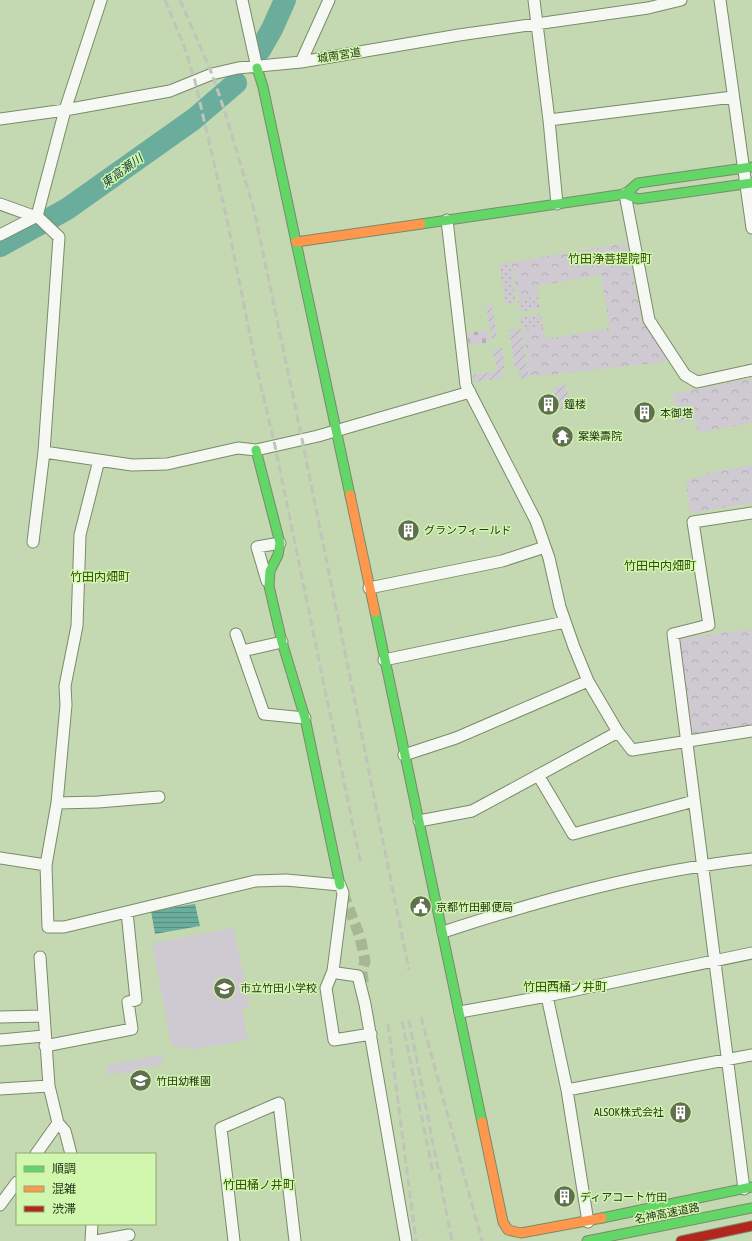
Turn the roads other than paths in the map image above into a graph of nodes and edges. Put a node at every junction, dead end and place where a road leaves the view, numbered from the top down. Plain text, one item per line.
1 (101, 0) edge
2 (242, 0) edge
3 (330, 0) edge
4 (534, 0) edge
5 (681, 0) edge
6 (720, 0) edge
7 (537, 24) junction
8 (301, 62) junction
9 (257, 68) junction
10 (733, 97) junction
11 (65, 110) junction
12 (0, 119) edge
13 (549, 120) junction
14 (747, 168) edge
15 (748, 184) edge
16 (625, 194) junction
17 (0, 204) edge
18 (557, 204) junction
19 (38, 217) junction
20 (447, 220) junction
21 (752, 228) edge
22 (0, 235) edge
23 (296, 242) junction
24 (752, 370) edge
25 (470, 392) junction
26 (336, 430) junction
27 (256, 450) junction
28 (44, 452) junction
29 (99, 460) junction
30 (752, 513) edge
31 (34, 542) dead end
32 (280, 543) junction
33 (545, 548) junction
34 (269, 586) junction
35 (369, 588) junction
36 (565, 622) junction
37 (236, 634) dead end
38 (282, 642) junction
39 (242, 651) junction
40 (384, 660) junction
41 (588, 681) junction
42 (305, 718) junction
43 (752, 731) edge
44 (618, 732) junction
45 (687, 741) junction
46 (404, 755) junction
47 (538, 776) junction
48 (159, 797) dead end
49 (694, 801) junction
50 (57, 802) junction
51 (419, 821) junction
52 (0, 858) edge
53 (752, 859) edge
54 (46, 865) junction
55 (702, 865) junction
56 (341, 889) junction
57 (127, 912) junction
58 (443, 932) junction
59 (752, 953) edge
60 (40, 957) dead end
61 (714, 961) junction
62 (333, 971) junction
63 (547, 996) junction
64 (460, 1012) junction
65 (43, 1016) junction
66 (0, 1017) edge
67 (370, 1034) junction
68 (0, 1040) edge
69 (44, 1041) junction
70 (752, 1055) edge
71 (727, 1059) junction
72 (49, 1086) junction
73 (0, 1089) edge
74 (566, 1090) junction
75 (58, 1123) junction
76 (37, 1153) edge
77 (71, 1153) edge
78 (16, 1183) edge
79 (748, 1188) edge
80 (0, 1204) edge
81 (752, 1208) edge
82 (588, 1222) junction
83 (92, 1225) edge
84 (752, 1226) edge
85 (128, 1235) dead end
86 (537, 1236) edge
87 (91, 1241) edge
88 (96, 1241) edge
89 (234, 1241) edge
90 (295, 1241) edge
91 (406, 1241) edge
92 (587, 1241) edge
93 (681, 1241) edge

1 - 11 street
2 - 9 street
3 - 8 street
4 - 7 street
5 - 7 street, 城南宮道
6 - 10 street
7 - 8 street, 城南宮道
7 - 13 street
8 - 9 street, 城南宮道
9 - 11 street, 城南宮道
9 - 23 main road
10 - 13 street
10 - 14 street
11 - 12 street, 城南宮道
11 - 19 street
13 - 18 street
14 - 15 street
14 - 16 main road
15 - 16 main road
15 - 21 street
16 - 18 main road
16 - 24 street
17 - 19 street
18 - 20 main road
19 - 22 street
19 - 28 street
20 - 23 main road
20 - 25 street
23 - 26 main road
25 - 26 street
25 - 33 street
26 - 27 street
26 - 35 main road
27 - 29 street
27 - 32 main road
28 - 29 street
28 - 31 street
29 - 50 street
30 - 45 street
32 - 34 main road
32 - 34 street
33 - 35 street
33 - 36 street
34 - 38 main road
35 - 40 main road
36 - 40 street
36 - 41 street
37 - 39 street
38 - 39 street
38 - 42 main road
39 - 42 street
40 - 46 main road
41 - 44 street
41 - 46 street
42 - 56 main road
43 - 45 street
44 - 45 street
44 - 47 street
45 - 49 street
46 - 51 main road
47 - 49 street
47 - 51 street
48 - 50 street
49 - 55 street
50 - 54 street
51 - 58 main road
52 - 54 street
53 - 55 street
54 - 57 street
55 - 58 street
55 - 61 street
56 - 57 street
56 - 62 street
57 - 69 street
58 - 64 main road
59 - 61 street
60 - 65 street
61 - 63 street
61 - 71 street
62 - 67 street
62 - 67 street
63 - 64 street
63 - 74 street
64 - 86 main road
65 - 66 street
65 - 69 street
67 - 91 street
68 - 69 street
69 - 72 street
70 - 71 street
71 - 74 street
71 - 79 street
72 - 73 street
72 - 75 street
74 - 82 street
75 - 76 street
75 - 77 street
78 - 80 street
79 - 82 main road
81 - 92 main road, 名神高速道路
82 - 86 main road
83 - 87 street
84 - 93 main road
85 - 88 street
89 - 90 street

